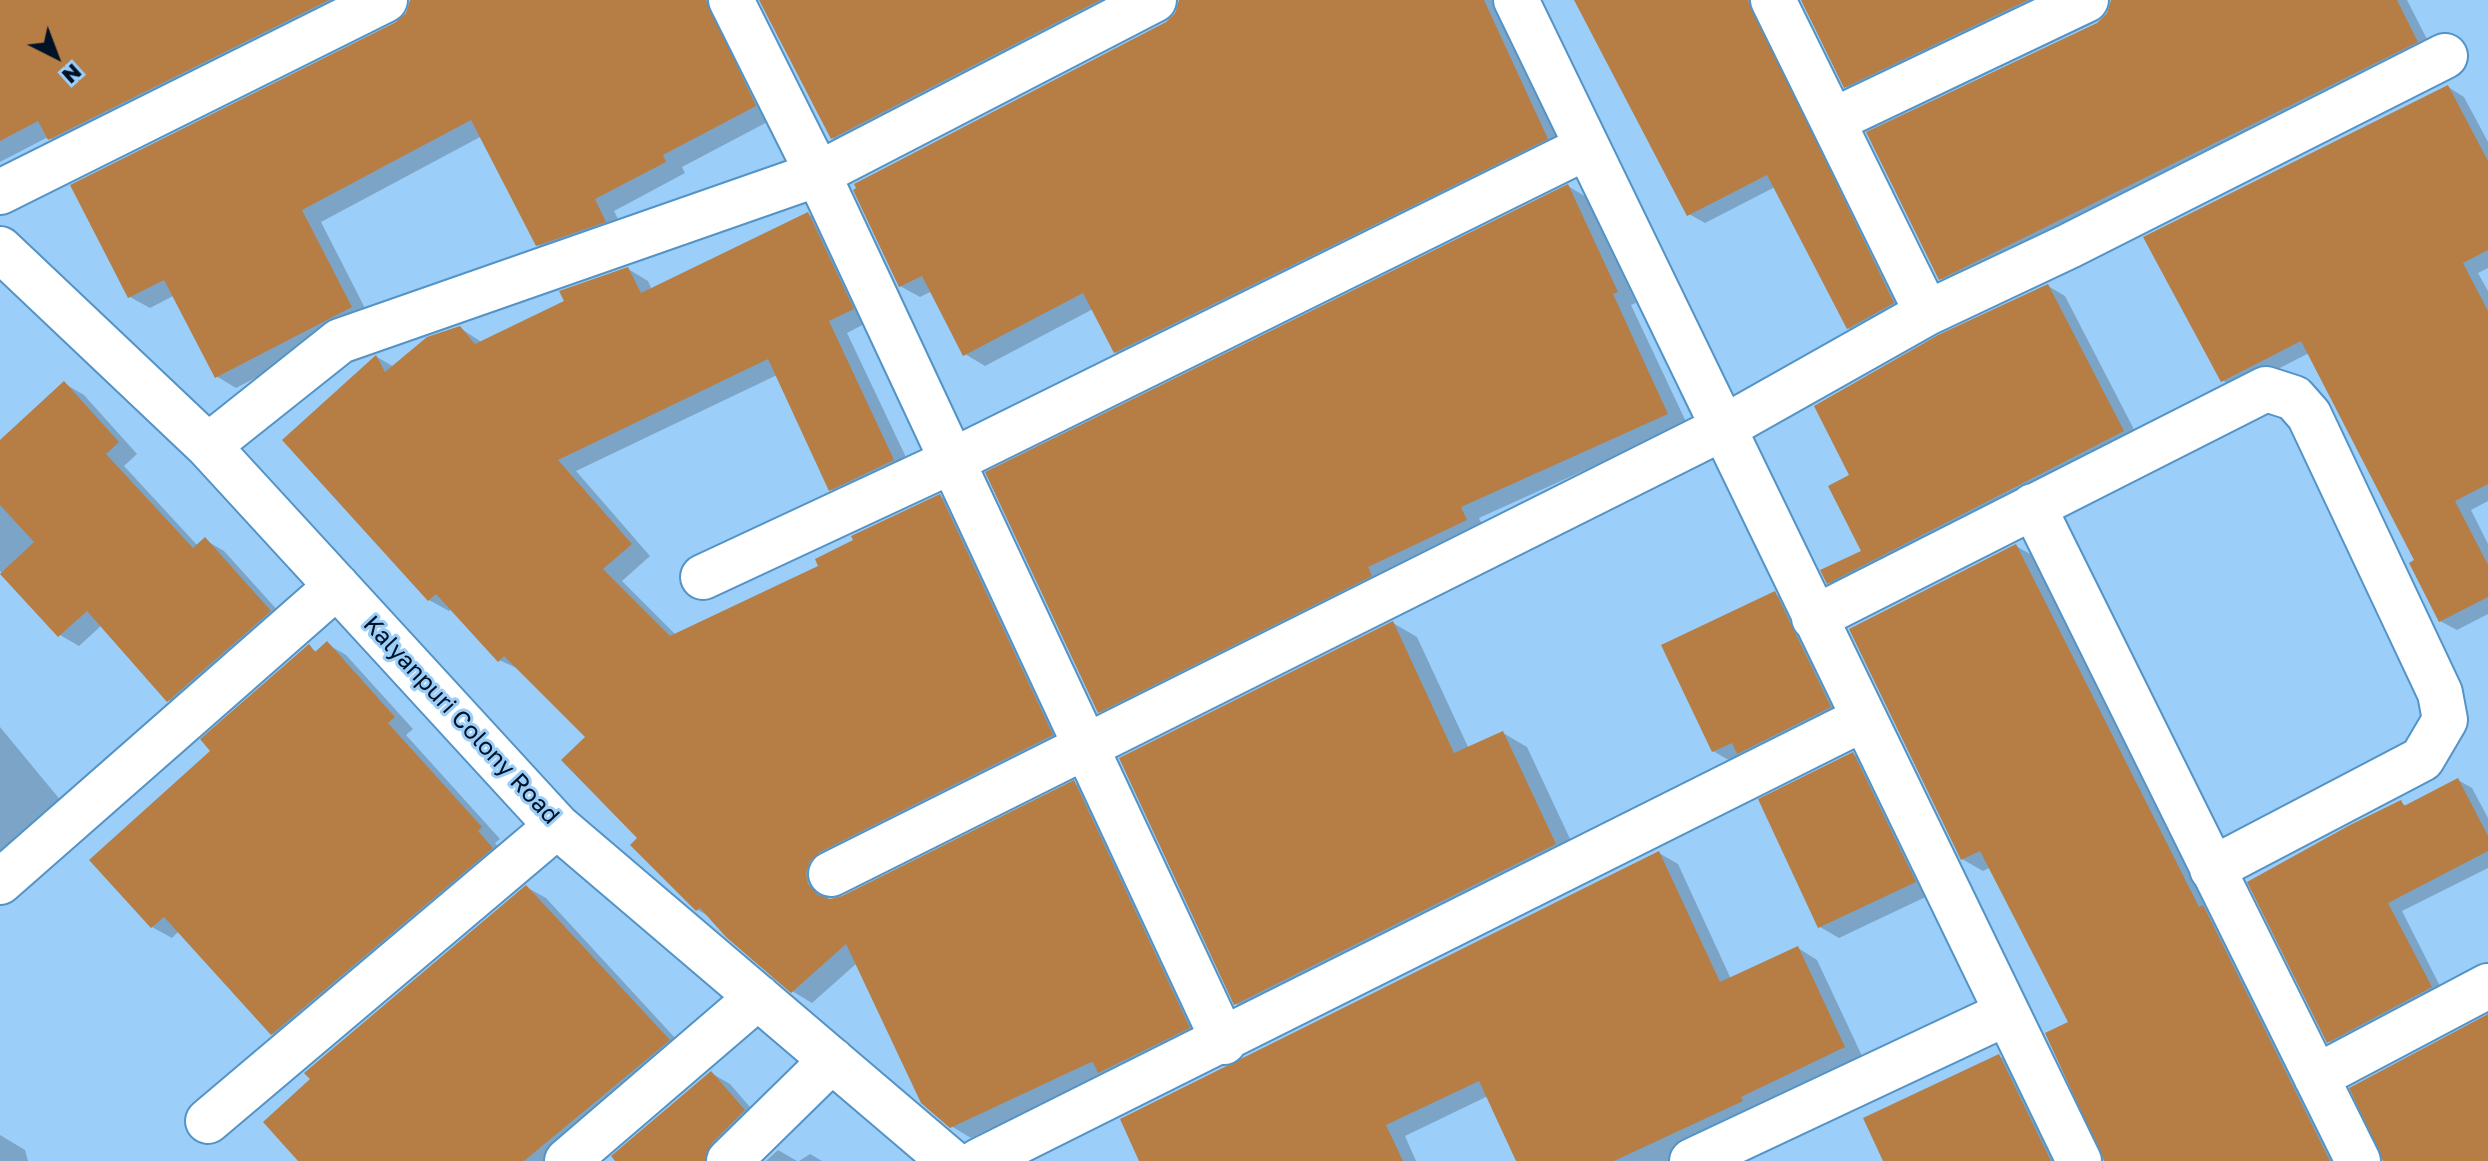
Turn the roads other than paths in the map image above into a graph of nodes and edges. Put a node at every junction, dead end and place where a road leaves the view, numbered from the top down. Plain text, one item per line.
1 (385, 0) edge
2 (731, 0) edge
3 (1154, 0) edge
4 (1516, 0) edge
5 (1773, 0) edge
6 (2086, 0) edge
7 (2445, 56) dead end
8 (1834, 120) junction
9 (1585, 148) junction
10 (818, 174) junction
11 (0, 192) edge
12 (0, 249) edge
13 (1927, 313) junction
14 (1723, 428) junction
15 (208, 446) junction
16 (952, 461) junction
17 (2033, 506) junction
18 (703, 577) dead end
19 (337, 586) junction
20 (1814, 618) junction
21 (1863, 719) junction
22 (1084, 746) junction
23 (557, 826) junction
24 (2212, 869) junction
25 (831, 874) dead end
26 (0, 882) edge
27 (2488, 986) edge
28 (758, 997) junction
29 (2007, 1013) junction
30 (1224, 1042) junction
31 (832, 1060) junction
32 (2316, 1077) junction
33 (208, 1121) dead end
34 (567, 1161) edge
35 (729, 1161) edge
36 (950, 1161) edge
37 (979, 1161) edge
38 (1692, 1161) edge
39 (2079, 1161) edge
40 (2358, 1161) edge

1 - 11 street
2 - 10 street
3 - 10 street
4 - 9 street
5 - 8 street
6 - 8 street
7 - 13 street
8 - 13 street
9 - 14 street
9 - 16 street
10 - 15 street
10 - 16 street
12 - 15 street, Kalyanpuri Colony Road
13 - 14 street
14 - 20 street
14 - 22 street
15 - 19 street, Kalyanpuri Colony Road
16 - 18 street
16 - 22 street
17 - 20 street
17 - 24 street
17 - 24 street
19 - 23 street, Kalyanpuri Colony Road
19 - 26 street
20 - 21 street
21 - 29 street
21 - 30 street
22 - 25 street
22 - 30 street
23 - 28 street, Kalyanpuri Colony Road
23 - 33 street
24 - 32 street
27 - 32 street
28 - 31 street, Kalyanpuri Colony Road
28 - 34 street
29 - 38 street
29 - 39 street
30 - 37 street
31 - 35 street
31 - 36 street, Kalyanpuri Colony Road
32 - 40 street

